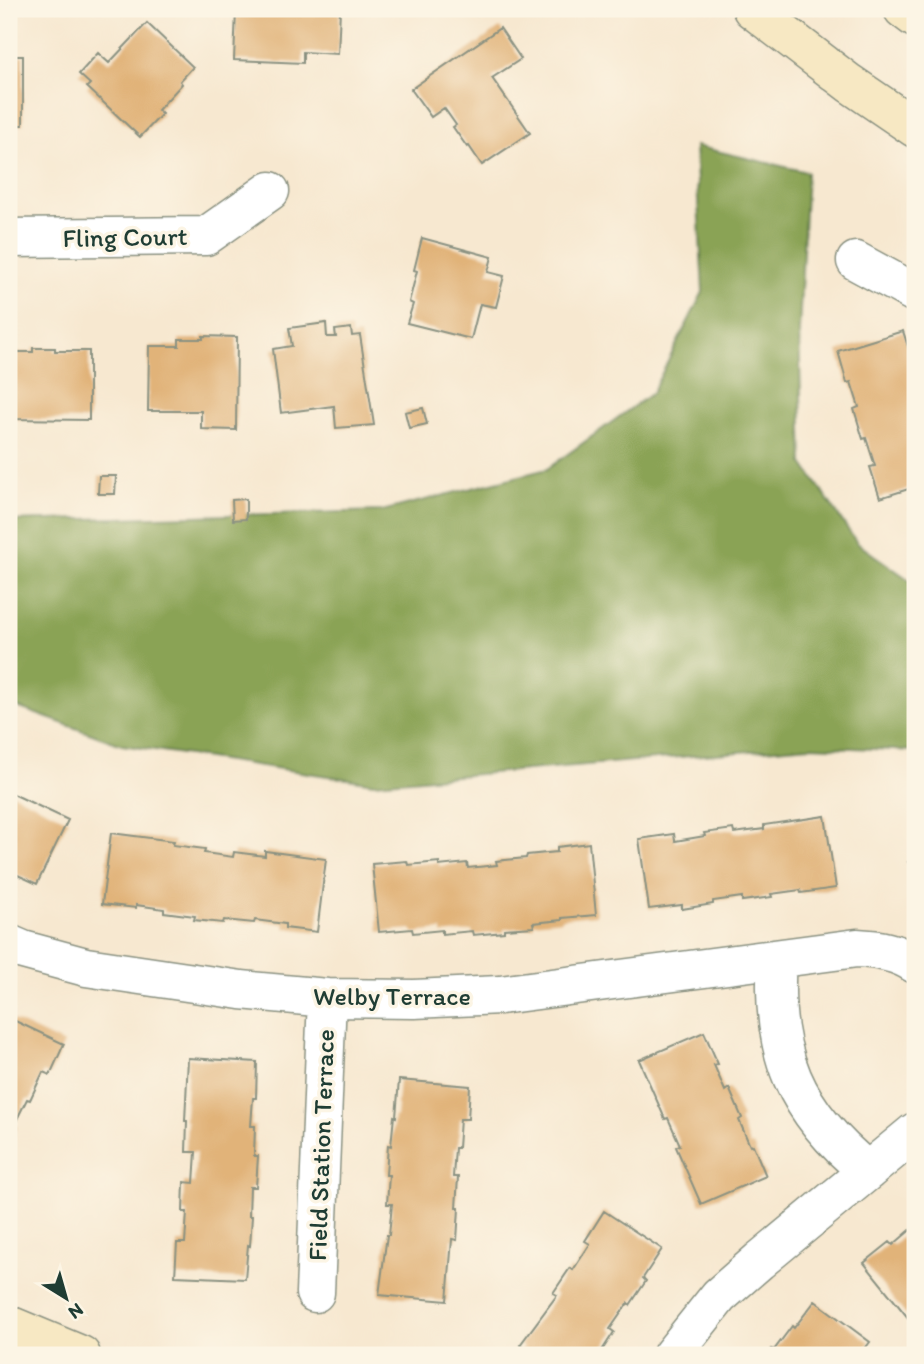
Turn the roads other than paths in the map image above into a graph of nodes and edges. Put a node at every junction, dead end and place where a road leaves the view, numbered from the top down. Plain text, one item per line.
1 (752, 9) edge
2 (903, 9) edge
3 (915, 18) edge
4 (915, 128) edge
5 (270, 191) dead end
6 (9, 238) edge
7 (856, 261) dead end
8 (915, 293) edge
9 (9, 944) edge
10 (777, 959) junction
11 (915, 964) edge
12 (327, 998) junction
13 (915, 1132) edge
14 (868, 1171) junction
15 (315, 1293) dead end
16 (9, 1325) edge
17 (81, 1355) edge
18 (672, 1355) edge

1 - 4 main road
2 - 3 main road
5 - 6 street, Fling Court
7 - 8 street
9 - 12 street, Welby Terrace
10 - 11 street, Welby Terrace
10 - 12 street, Welby Terrace
10 - 14 street
12 - 15 street, Field Station Terrace
13 - 14 street
14 - 18 street
16 - 17 main road

